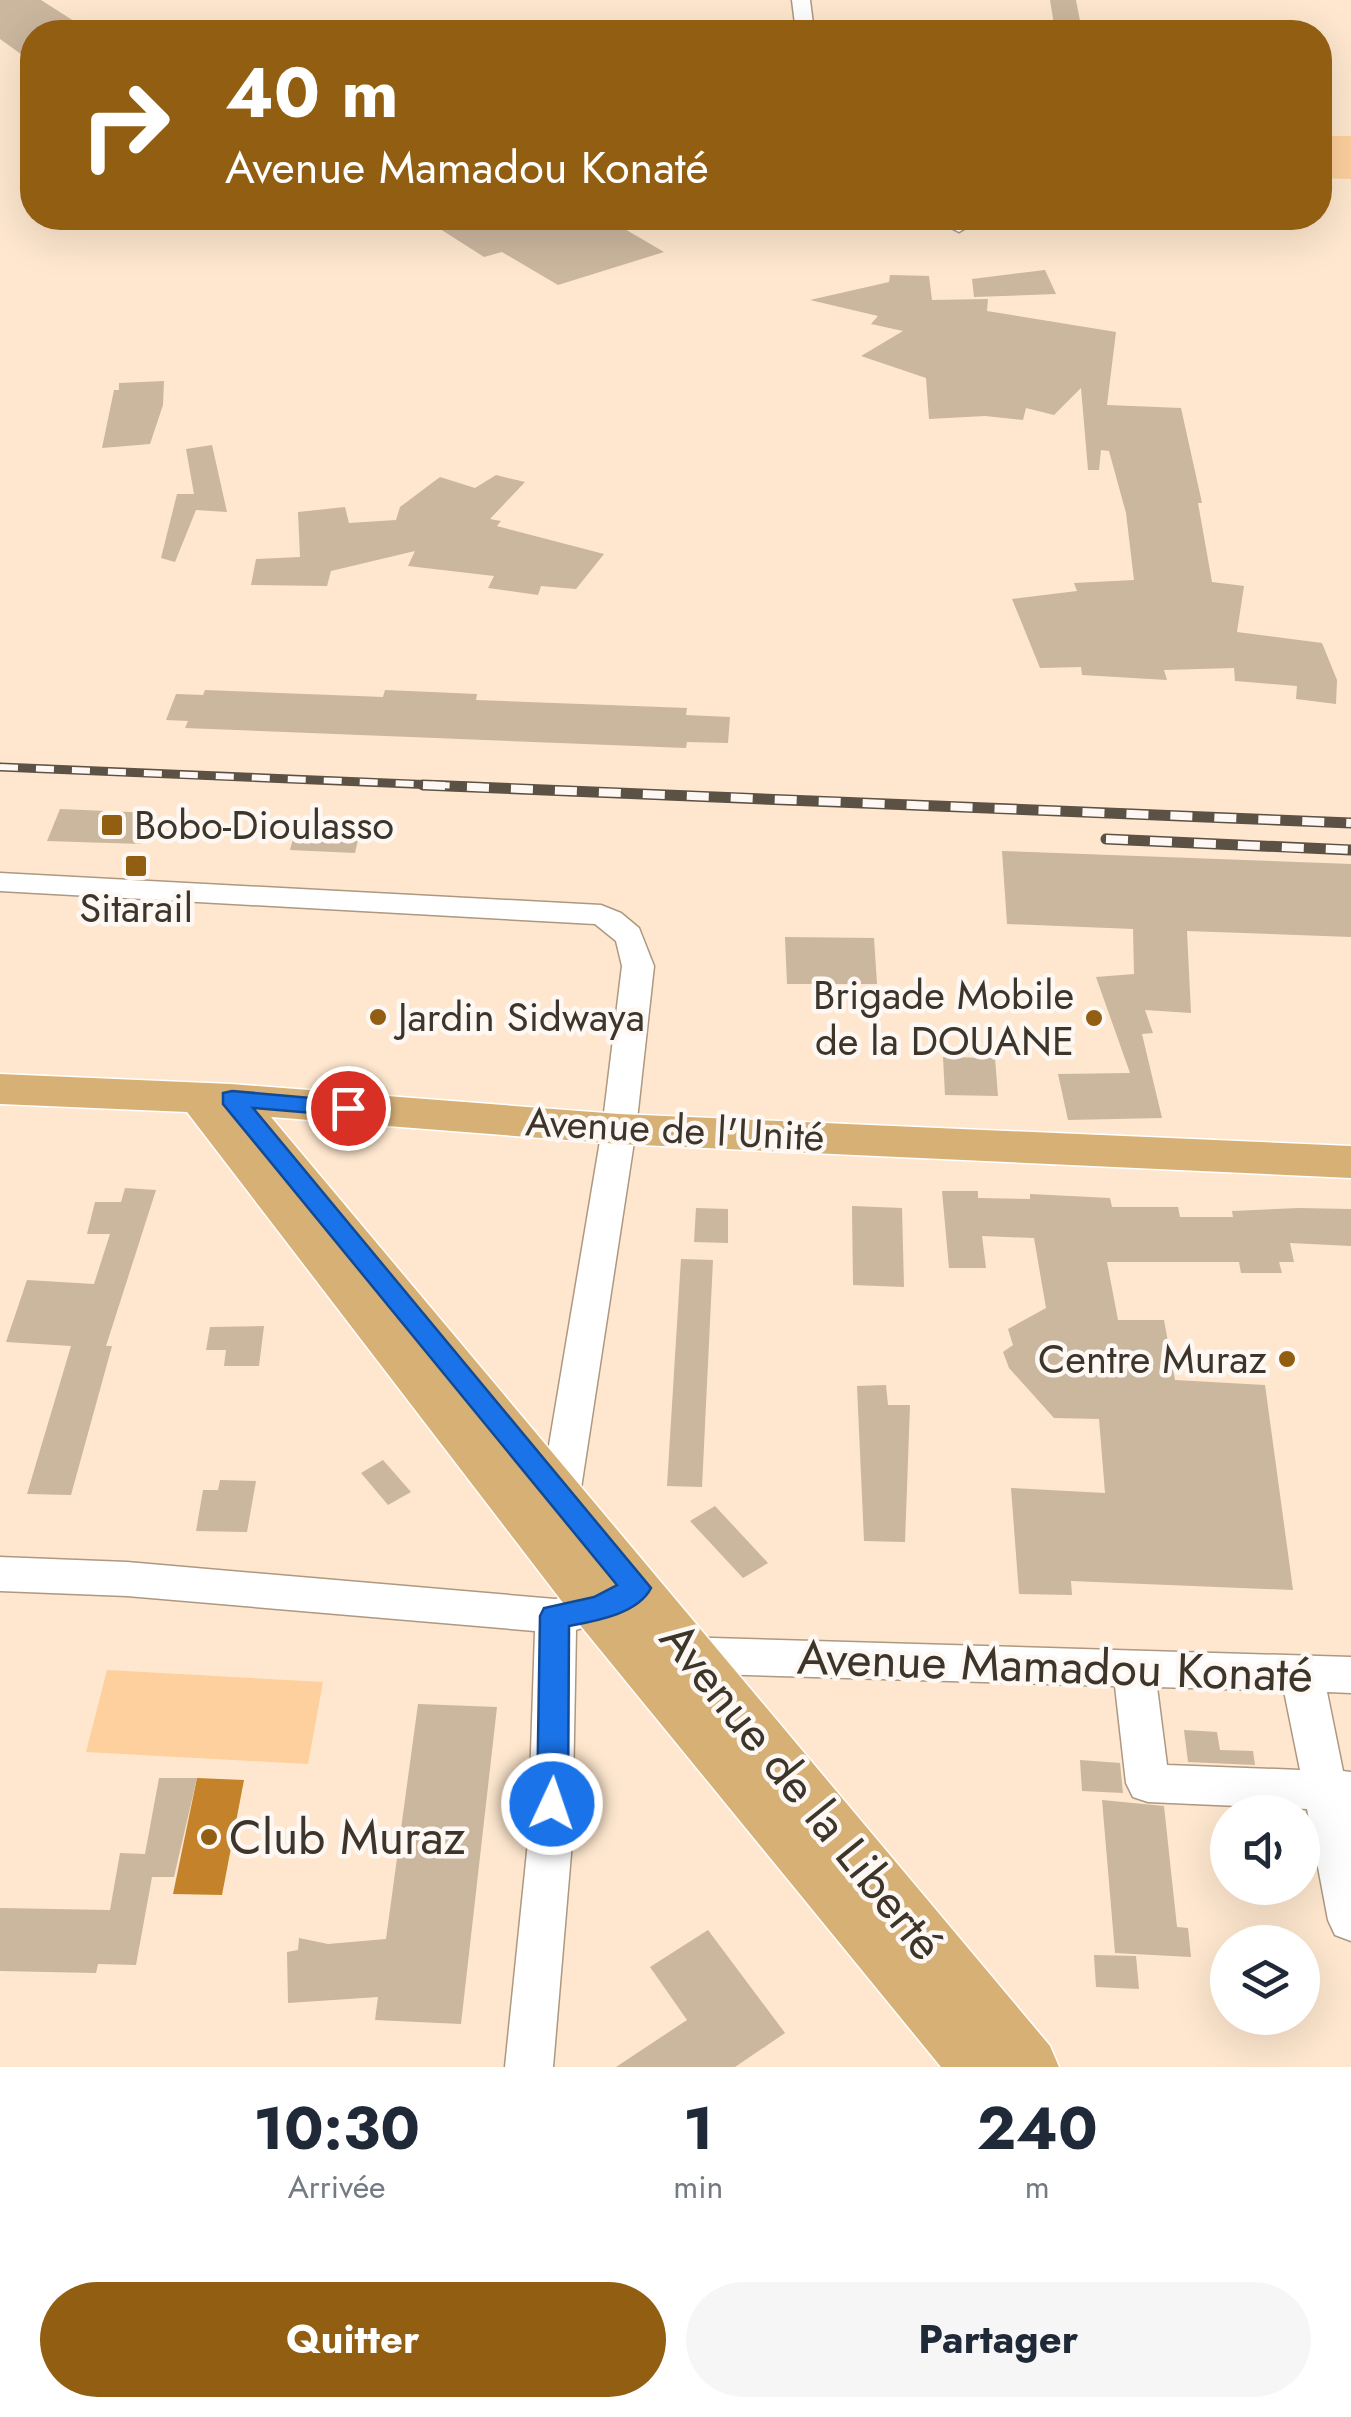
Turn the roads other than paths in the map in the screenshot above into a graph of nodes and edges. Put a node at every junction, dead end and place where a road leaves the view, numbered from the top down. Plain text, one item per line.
1 (0, 882) edge
2 (0, 1089) edge
3 (214, 1098) junction
4 (618, 1129) junction
5 (1351, 1162) edge
6 (550, 1514) junction
7 (0, 1574) edge
8 (597, 1604) junction
9 (664, 1656) junction
10 (1134, 1667) junction
11 (1302, 1674) junction
12 (1351, 1675) edge
13 (1338, 1790) edge
14 (1351, 1920) edge
15 (529, 2067) edge
16 (980, 2067) edge
17 (1028, 2067) edge

1 - 4 street
2 - 3 main road, Avenue de l'Unité
3 - 4 main road, Avenue de l'Unité
3 - 6 main road, Avenue de la Liberté
4 - 5 main road, Avenue de l'Unité
4 - 6 street
6 - 8 main road, Avenue de la Liberté
7 - 8 street
8 - 9 main road, Avenue de la Liberté
8 - 15 street
9 - 10 street, Avenue Mamadou Konaté
9 - 16 main road, Avenue de la Liberté
9 - 17 main road, Avenue de la Liberté
10 - 11 street, Avenue Mamadou Konaté
10 - 13 street
11 - 12 street, Avenue Mamadou Konaté
11 - 13 street
13 - 14 street

